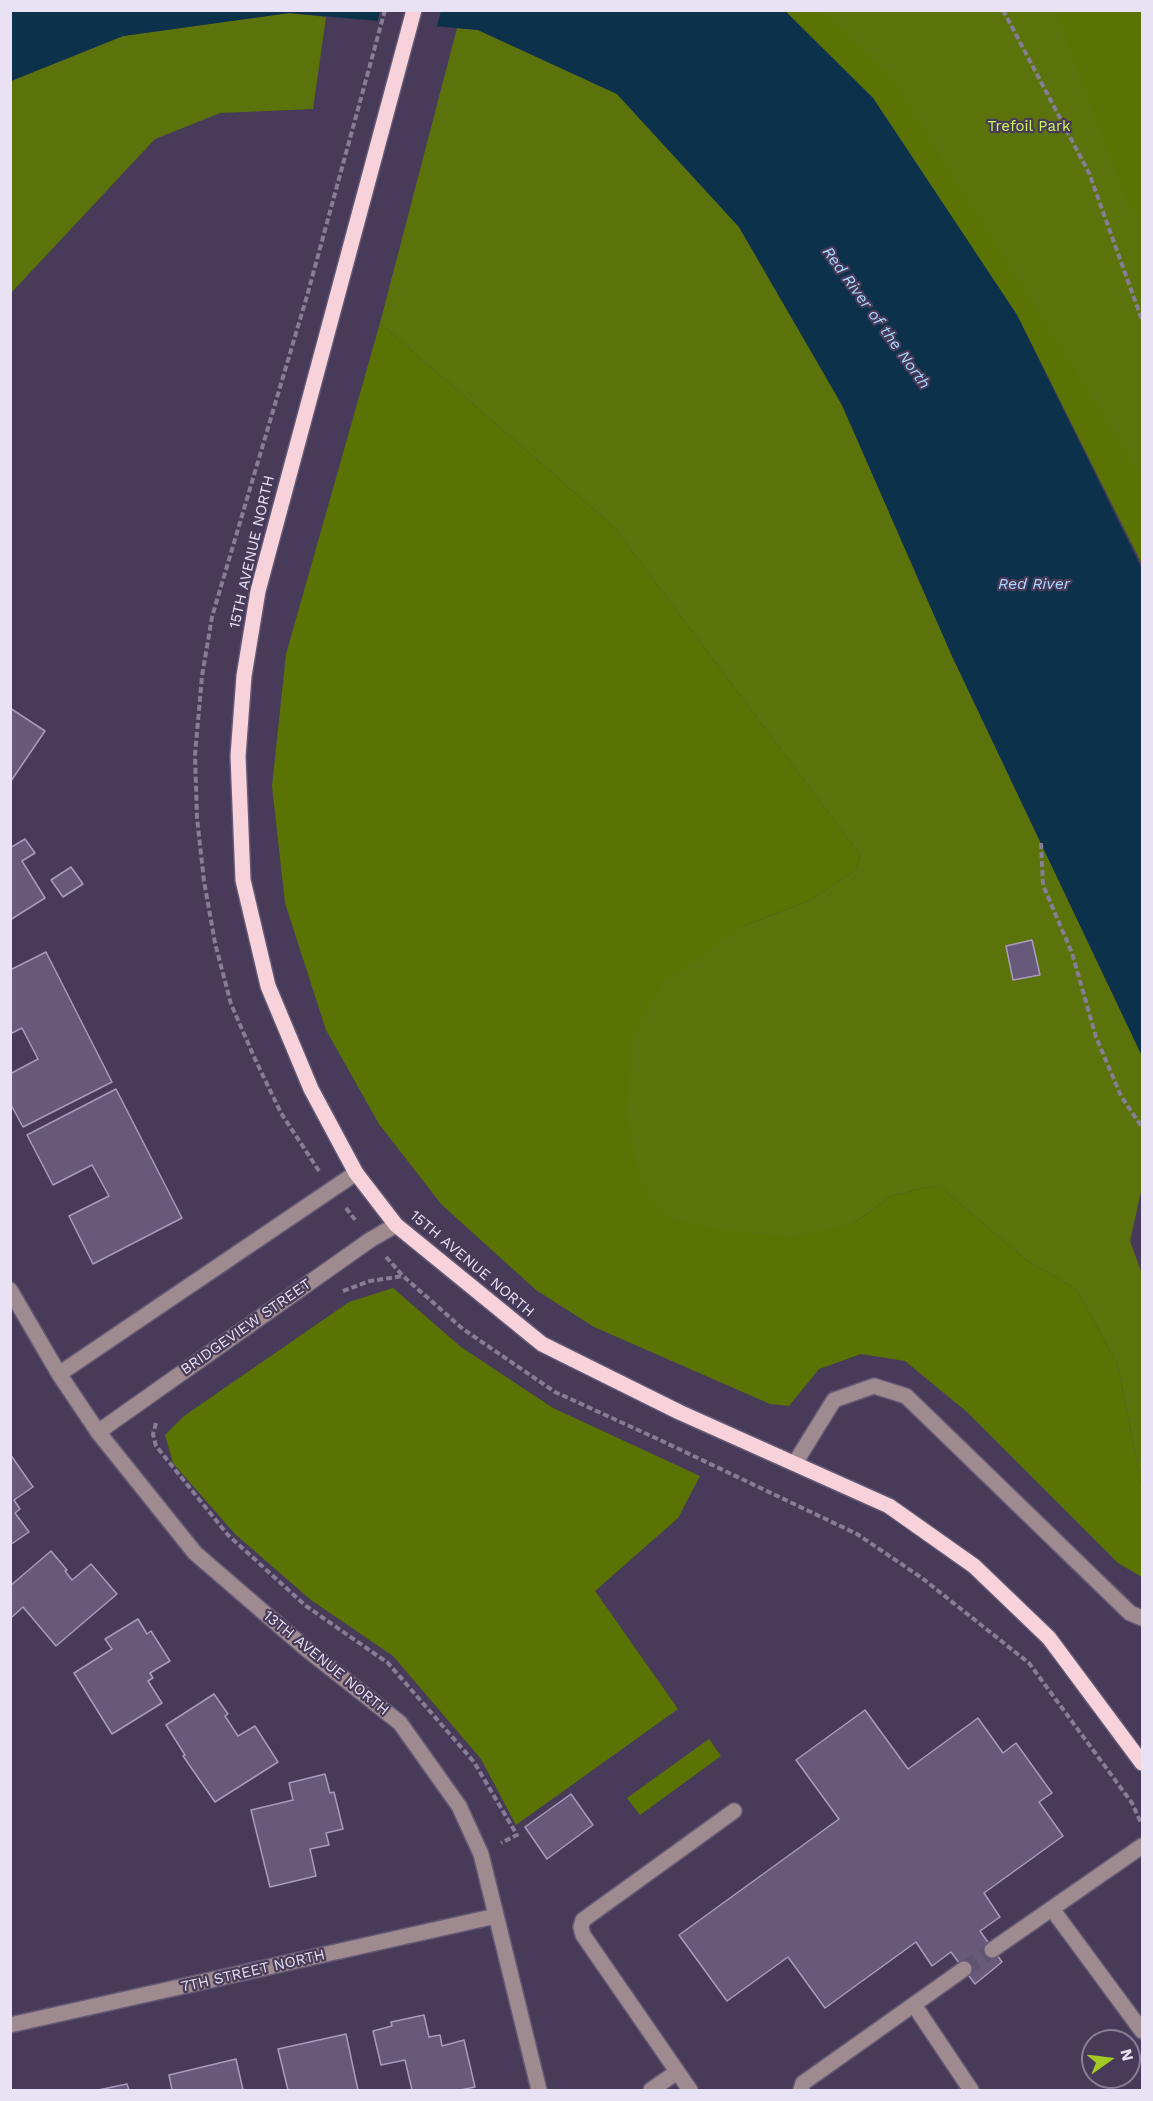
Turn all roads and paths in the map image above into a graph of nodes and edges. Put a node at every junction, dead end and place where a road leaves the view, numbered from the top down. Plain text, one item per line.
1 (385, 10) edge
2 (414, 10) edge
3 (1003, 10) edge
4 (307, 296) dead end
5 (1143, 320) edge
6 (1041, 843) dead end
7 (1143, 1127) edge
8 (356, 1173) junction
9 (396, 1225) junction
10 (10, 1290) edge
11 (340, 1292) dead end
12 (59, 1374) junction
13 (162, 1418) dead end
14 (98, 1432) junction
15 (795, 1463) junction
16 (1143, 1618) edge
17 (1143, 1763) edge
18 (734, 1811) dead end
19 (1143, 1827) edge
20 (517, 1835) dead end
21 (1143, 1846) edge
22 (1052, 1909) junction
23 (496, 1916) junction
24 (992, 1950) tunnel mouth
25 (964, 1969) tunnel mouth
26 (914, 2005) junction
27 (10, 2025) edge
28 (1143, 2031) edge
29 (677, 2072) junction
30 (539, 2091) edge
31 (651, 2091) edge
32 (690, 2091) edge
33 (801, 2091) edge
34 (971, 2091) edge

1 - 4 path
2 - 8 main road, 15TH AVENUE NORTH
3 - 5 path
6 - 7 path
8 - 9 main road, 15TH AVENUE NORTH
8 - 12 street
9 - 14 street, BRIDGEVIEW STREET
9 - 15 main road, 15TH AVENUE NORTH
10 - 12 street, 13TH AVENUE NORTH
11 - 19 path
12 - 14 street, 13TH AVENUE NORTH
13 - 20 path
14 - 23 street, 13TH AVENUE NORTH
15 - 16 street
15 - 17 main road, 15TH AVENUE NORTH
18 - 29 street
21 - 22 street
22 - 24 street
22 - 28 street
23 - 27 street, 7TH STREET NORTH
23 - 30 street, 13TH AVENUE NORTH
25 - 26 street
26 - 33 street
26 - 34 street
29 - 31 street
29 - 32 street

